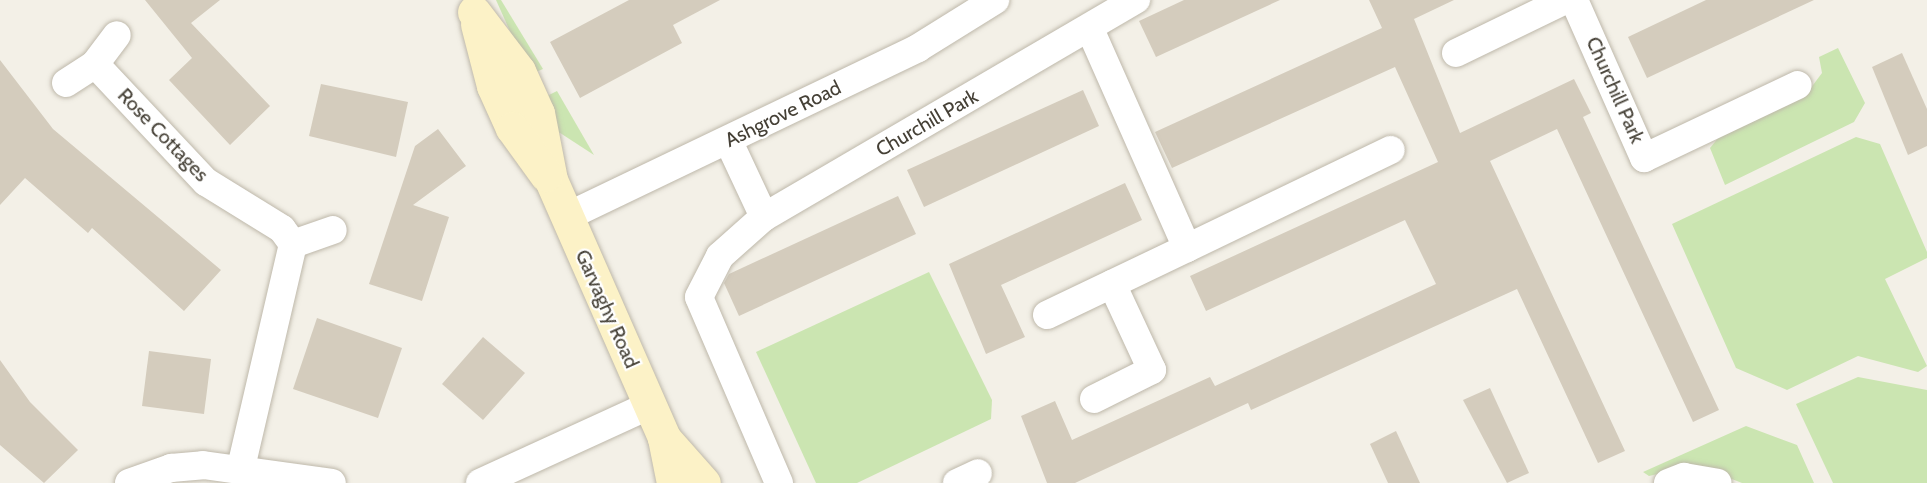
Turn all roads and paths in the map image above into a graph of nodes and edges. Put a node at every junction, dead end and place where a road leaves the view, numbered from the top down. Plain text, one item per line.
1 (995, 0) edge
2 (1136, 0) edge
3 (1565, 0) edge
4 (1574, 0) edge
5 (472, 6) edge
6 (1090, 29) junction
7 (117, 35) dead end
8 (1456, 53) dead end
9 (95, 64) junction
10 (66, 83) dead end
11 (1798, 85) dead end
12 (728, 140) junction
13 (1391, 150) dead end
14 (566, 217) junction
15 (764, 217) junction
16 (333, 230) dead end
17 (292, 244) junction
18 (1187, 248) junction
19 (1112, 284) junction
20 (1047, 315) dead end
21 (1094, 399) dead end
22 (650, 405) junction
23 (664, 438) junction
24 (241, 468) junction
25 (129, 483) edge
26 (332, 483) edge
27 (480, 483) edge
28 (673, 483) edge
29 (704, 483) edge
30 (779, 483) edge
31 (1668, 483) edge
32 (1716, 483) edge

1 - 12 street, Ashgrove Road
2 - 6 street, Churchill Park
3 - 8 street
4 - 11 street, Churchill Park
5 - 14 main road, Garvaghy Road
6 - 15 street, Churchill Park
6 - 18 street
7 - 9 street
9 - 10 street
9 - 17 street, Rose Cottages
12 - 14 street, Ashgrove Road
12 - 15 street
13 - 18 street
14 - 22 main road, Garvaghy Road
15 - 30 street, Churchill Park
16 - 17 street
17 - 24 street
18 - 19 street
19 - 20 street
19 - 21 street
22 - 23 main road, Garvaghy Road
22 - 27 street
23 - 28 main road, Garvaghy Road
23 - 29 main road, Garvaghy Road
24 - 25 street
24 - 26 street
31 - 32 street

